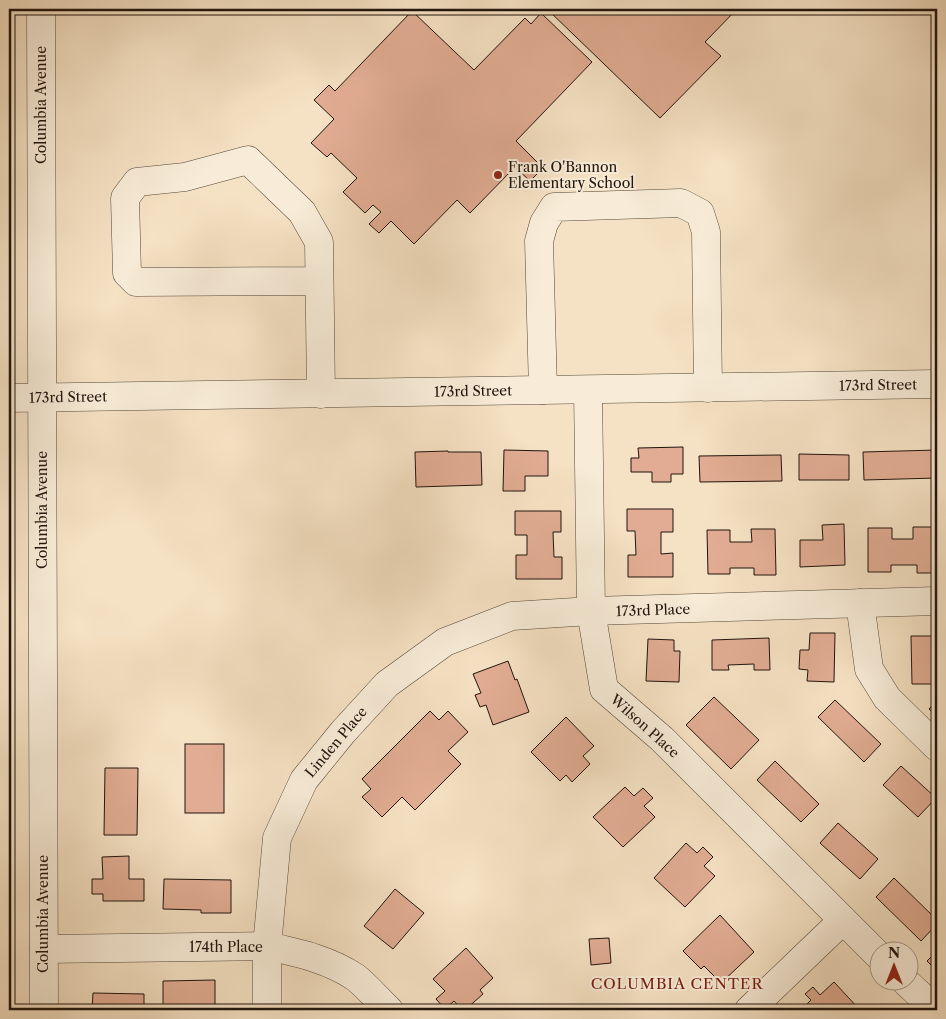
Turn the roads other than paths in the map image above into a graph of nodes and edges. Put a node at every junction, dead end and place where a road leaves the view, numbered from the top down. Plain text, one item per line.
1 (42, 9) edge
2 (319, 281) junction
3 (937, 384) edge
4 (708, 388) junction
5 (543, 390) junction
6 (588, 390) junction
7 (321, 394) junction
8 (9, 398) edge
9 (42, 398) junction
10 (937, 601) edge
11 (860, 603) junction
12 (591, 612) junction
13 (387, 684) joint
14 (937, 747) edge
15 (843, 920) junction
16 (868, 945) edge
17 (267, 946) junction
18 (44, 949) junction
19 (917, 992) edge
20 (44, 1010) edge
21 (267, 1010) edge
22 (389, 1010) edge
23 (749, 1010) edge
24 (936, 1010) edge

1 - 9 street, Columbia Avenue
2 - 2 street
2 - 7 street
3 - 4 street, 173rd Street
4 - 5 street
4 - 6 street, 173rd Street
5 - 6 street, 173rd Street
5 - 7 street, 173rd Street
6 - 12 street, Wilson Place
7 - 9 street, 173rd Street
8 - 9 street, 173rd Street
9 - 18 street, Columbia Avenue
10 - 11 street, 173rd Place
11 - 12 street, 173rd Place
11 - 14 street
12 - 13 street, 173rd Place
12 - 15 street, Wilson Place
13 - 17 street, Linden Place
15 - 16 street, Wilson Place
15 - 23 street
17 - 18 street, 174th Place
17 - 21 street, Linden Place
17 - 22 street, 174th Place
18 - 20 street, Columbia Avenue
19 - 24 street

